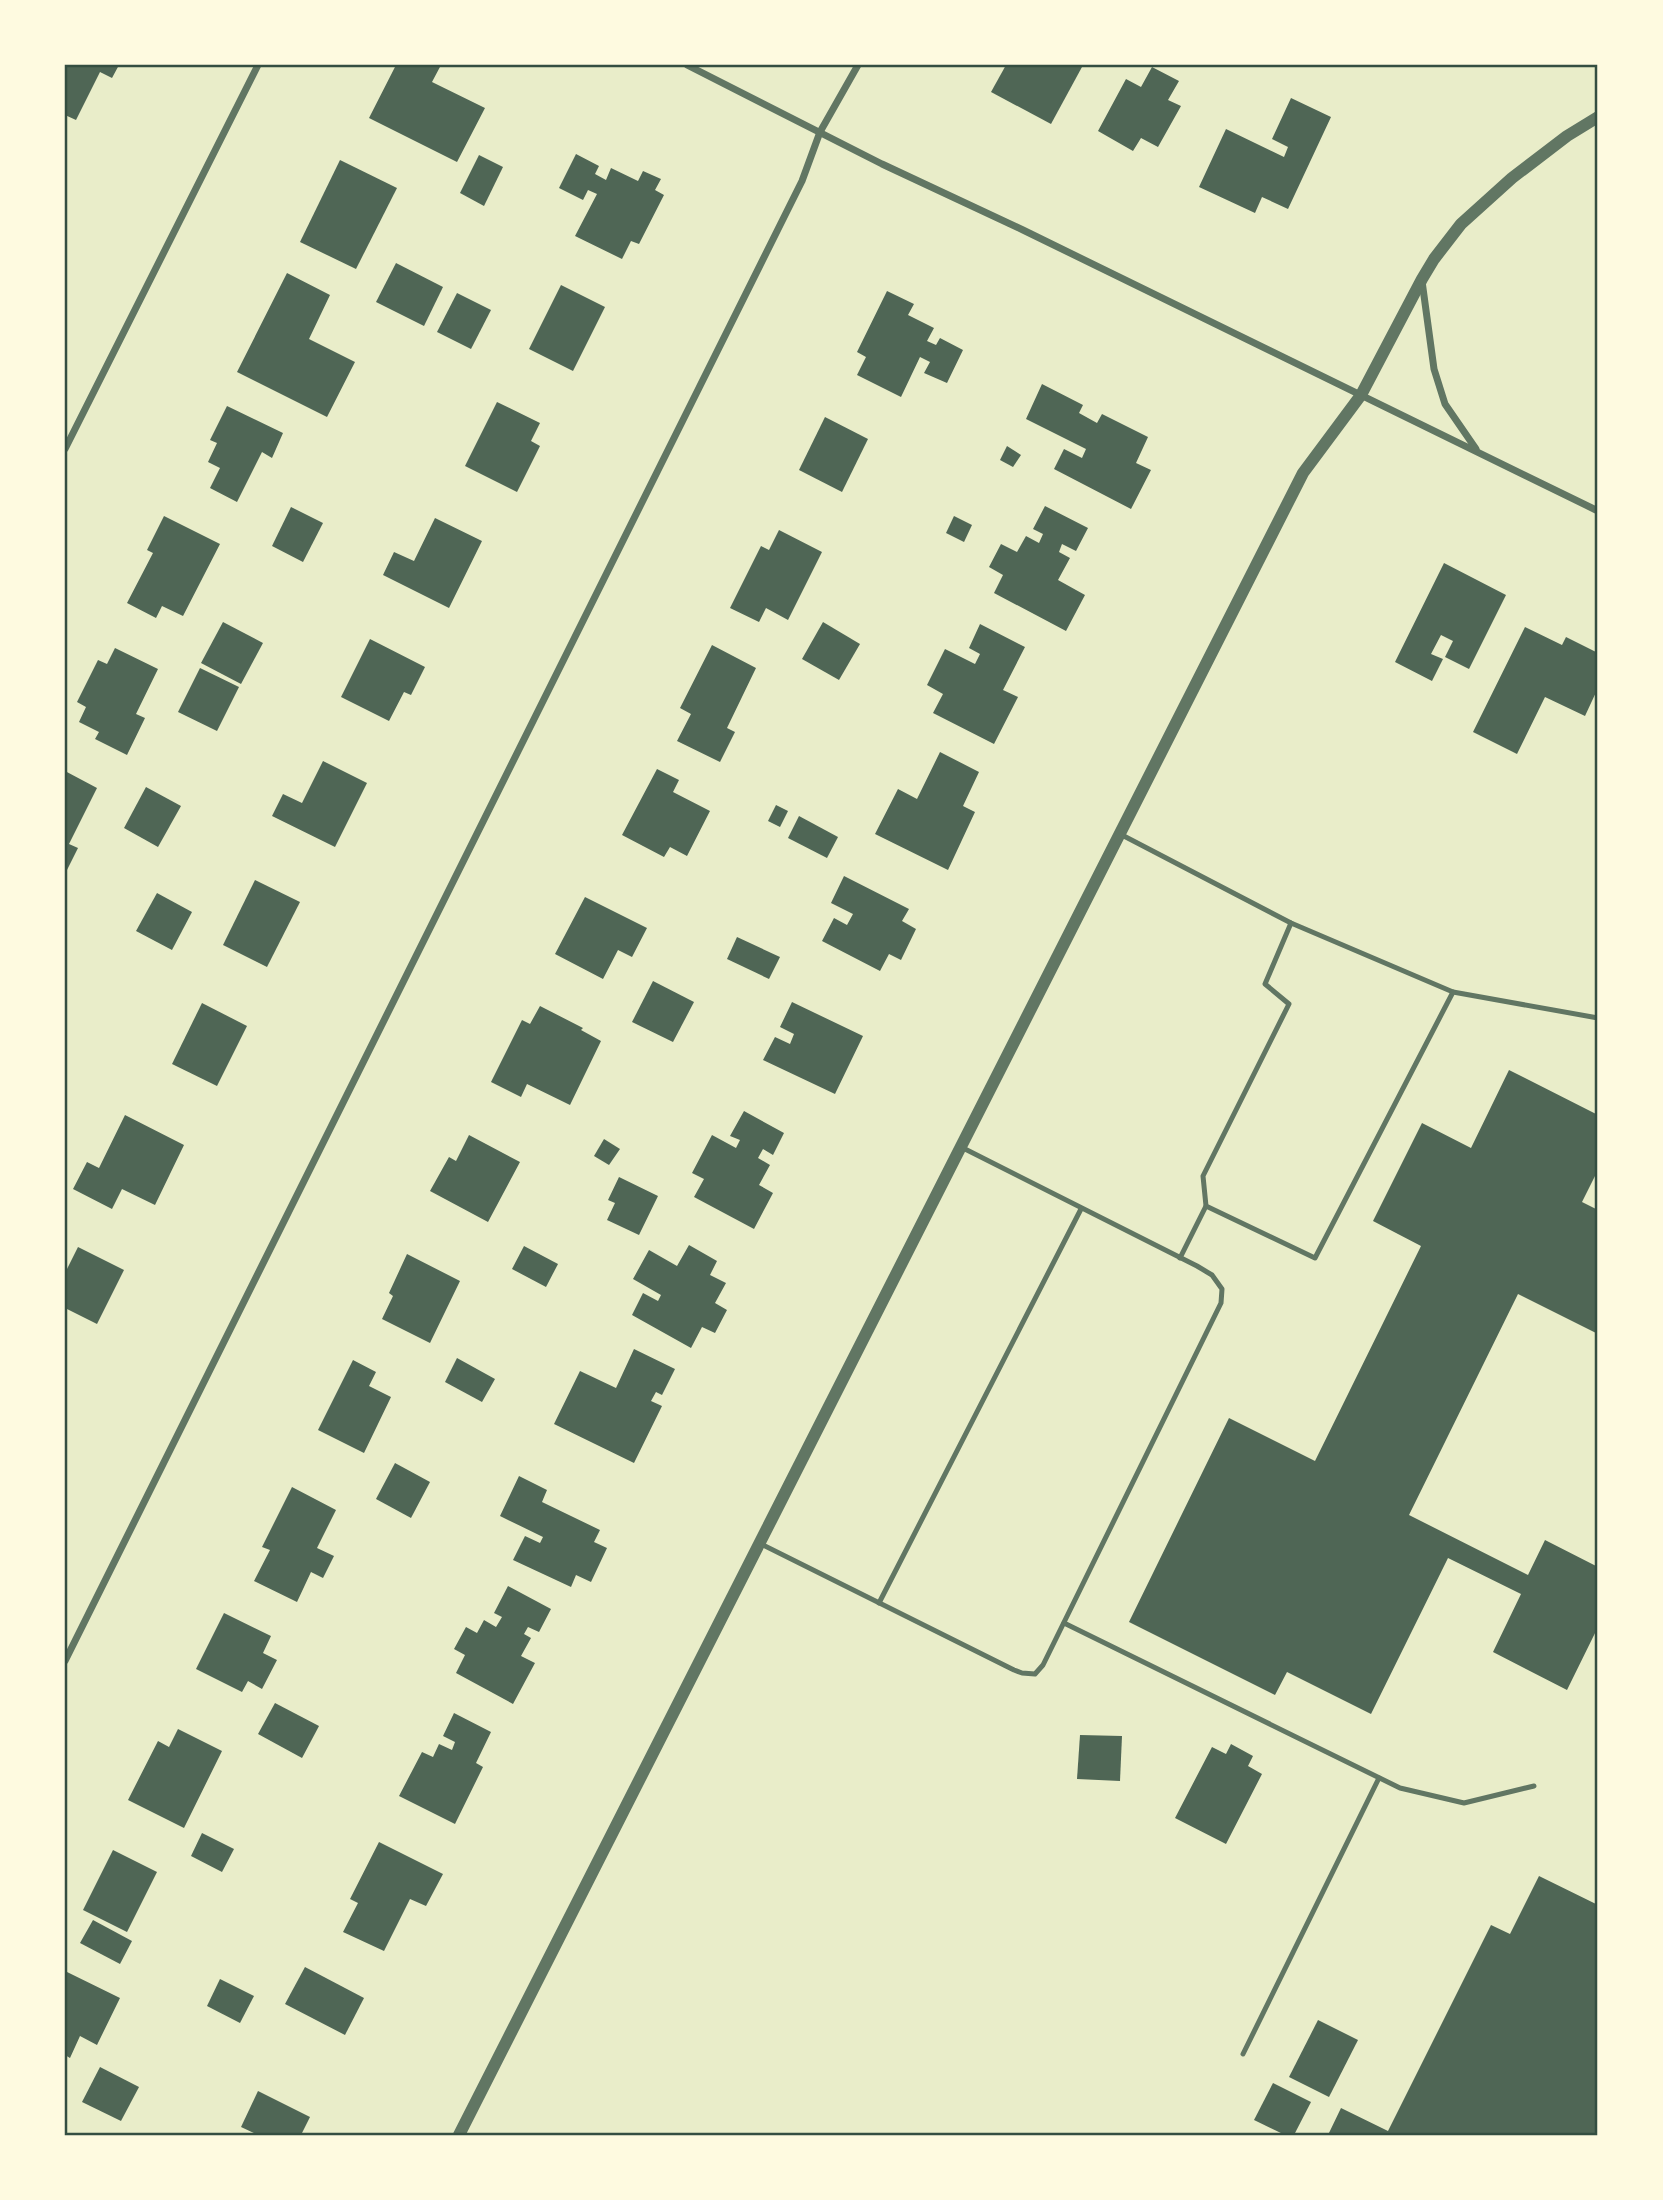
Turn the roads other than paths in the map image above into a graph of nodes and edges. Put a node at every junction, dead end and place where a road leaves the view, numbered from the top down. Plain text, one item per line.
1 (258, 65) edge
2 (687, 65) edge
3 (858, 65) edge
4 (1598, 117) edge
5 (820, 132) junction
6 (1422, 279) junction
7 (1361, 395) junction
8 (65, 449) edge
9 (1476, 450) junction
10 (1598, 510) edge
11 (1120, 834) junction
12 (1291, 923) junction
13 (1453, 992) junction
14 (1598, 1018) edge
15 (961, 1147) junction
16 (1206, 1206) junction
17 (1081, 1209) junction
18 (1180, 1258) junction
19 (759, 1543) junction
20 (879, 1603) junction
21 (1064, 1623) junction
22 (65, 1661) edge
23 (1379, 1778) junction
24 (1534, 1786) dead end
25 (1243, 2054) dead end
26 (459, 2135) edge

1 - 8 street
2 - 5 street
3 - 5 street
4 - 6 street
5 - 7 street
5 - 22 street
6 - 7 street
6 - 9 street
7 - 9 street
7 - 11 street
9 - 10 street
11 - 12 lane
11 - 15 street
12 - 13 lane
12 - 16 lane
13 - 14 lane
13 - 16 lane
15 - 17 lane
15 - 19 street
16 - 18 lane
17 - 18 lane
17 - 20 lane
18 - 21 lane
19 - 20 lane
19 - 26 street
20 - 21 lane
21 - 23 lane
23 - 24 lane
23 - 25 lane

